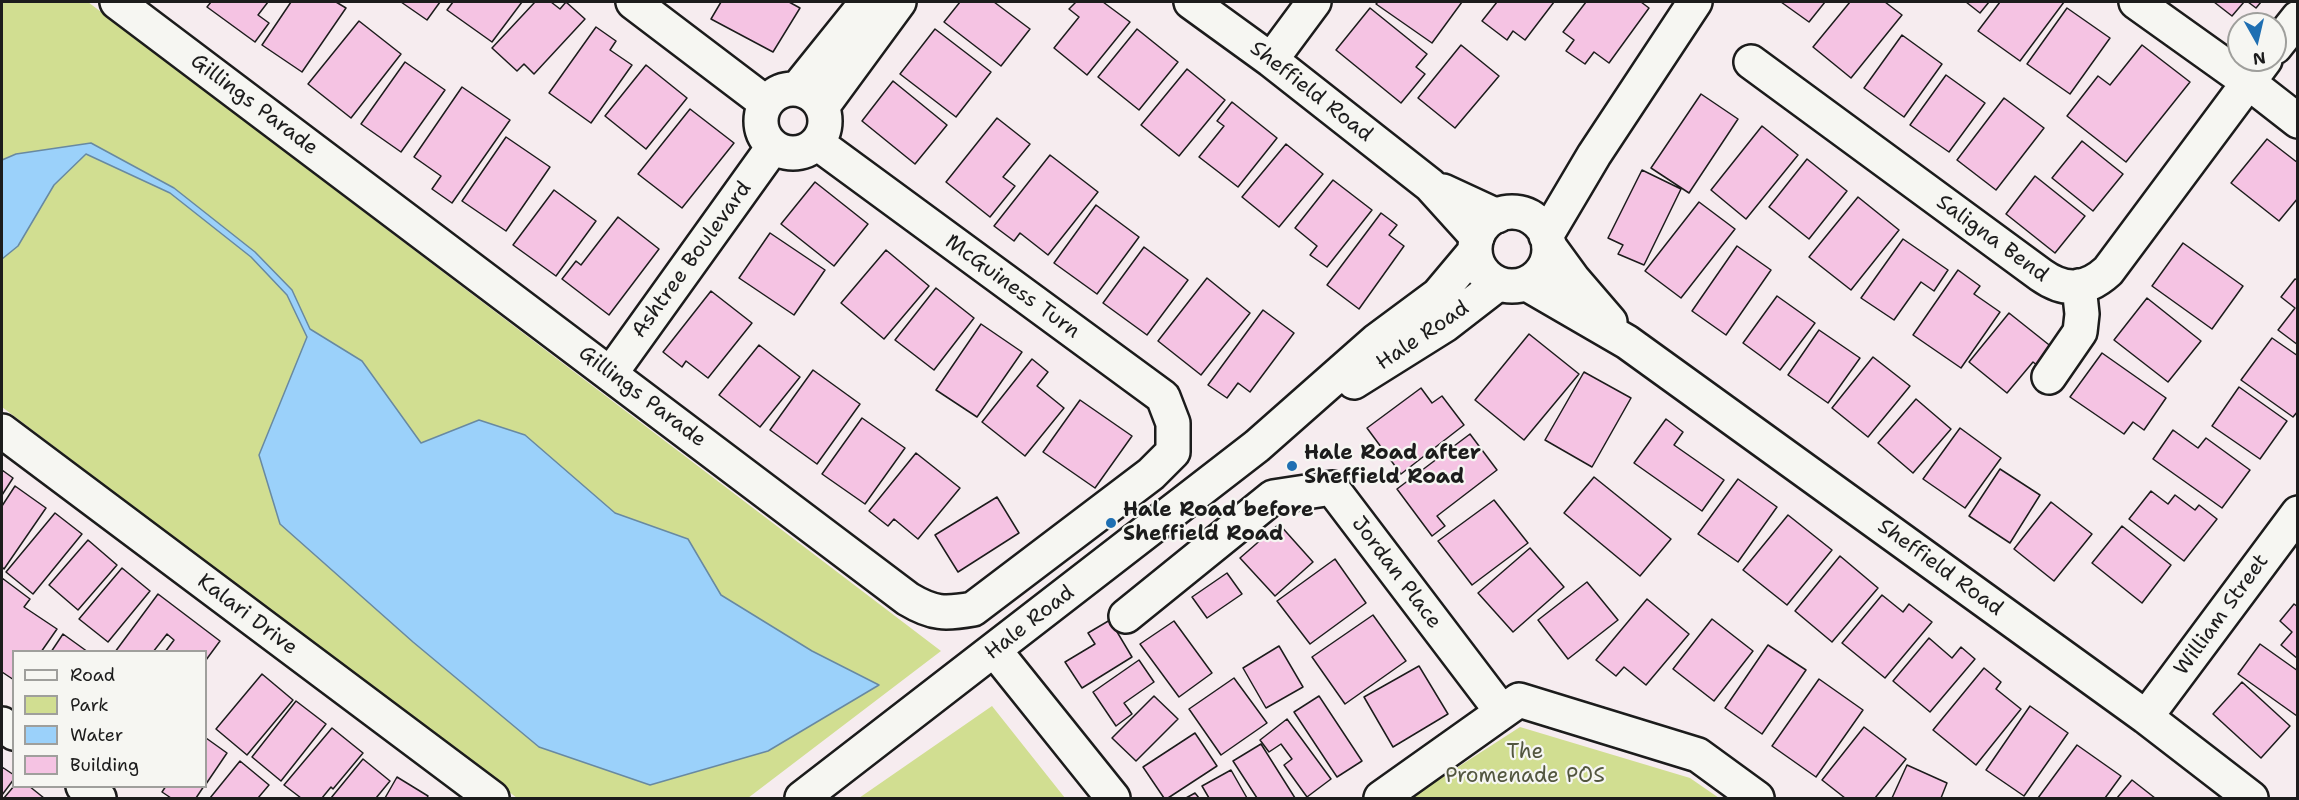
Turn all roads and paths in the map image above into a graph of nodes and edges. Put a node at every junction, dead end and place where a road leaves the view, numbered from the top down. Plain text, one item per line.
1 (117, 2) edge
2 (633, 2) edge
3 (867, 2) edge
4 (899, 2) edge
5 (1191, 2) edge
6 (1314, 2) edge
7 (1695, 2) edge
8 (2136, 2) edge
9 (2298, 18) edge
10 (2287, 32) edge
11 (855, 39) junction
12 (2227, 54) edge
13 (1270, 60) junction
14 (1750, 62) dead end
15 (2255, 72) edge
16 (2257, 72) edge
17 (809, 98) junction
18 (766, 103) junction
19 (2298, 121) edge
20 (817, 143) junction
21 (773, 147) junction
22 (1594, 155) junction
23 (1493, 229) junction
24 (1548, 241) junction
25 (1513, 284) junction
26 (2079, 286) junction
27 (1627, 342) junction
28 (611, 374) junction
29 (2049, 377) dead end
30 (2, 431) edge
31 (1257, 446) junction
32 (1173, 452) joint
33 (2296, 519) edge
34 (1126, 616) dead end
35 (995, 651) junction
36 (1502, 712) junction
37 (2146, 717) junction
38 (86, 788) edge
39 (99, 798) edge
40 (492, 798) edge
41 (802, 798) edge
42 (1113, 798) edge
43 (1381, 798) edge
44 (1758, 798) edge
45 (2251, 798) edge

1 - 28 street, Gillings Parade
2 - 18 street
3 - 11 street
4 - 11 street
5 - 13 street, Sheffield Road
6 - 13 street
7 - 22 street, Hale Road
8 - 12 street
9 - 10 street
11 - 17 street
13 - 23 street, Sheffield Road
14 - 26 street, Saligna Bend
15 - 26 street
16 - 19 street
17 - 18 street
17 - 20 street
18 - 21 street
20 - 21 street
20 - 32 street, McGuiness Turn
21 - 28 street, Ashtree Boulevard
22 - 23 street, Hale Road
22 - 24 street, Hale Road
23 - 24 street
23 - 25 street
23 - 31 street, Hale Road
24 - 25 street
24 - 27 street, Sheffield Road
25 - 27 street, Sheffield Road
25 - 31 street, Hale Road
26 - 29 street
27 - 37 street, Sheffield Road
28 - 32 street, Gillings Parade
30 - 40 street, Kalari Drive
31 - 35 street, Hale Road
33 - 37 street, William Street
34 - 36 street, Jordan Place
35 - 41 street, Hale Road
35 - 42 street
36 - 43 street
36 - 44 street
37 - 45 street, Sheffield Road
38 - 39 street

